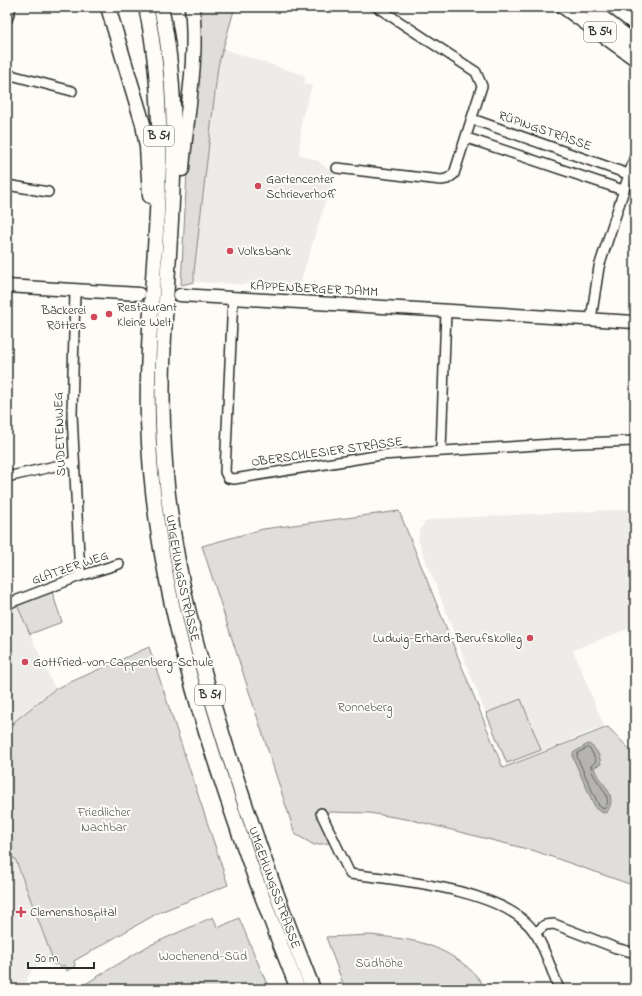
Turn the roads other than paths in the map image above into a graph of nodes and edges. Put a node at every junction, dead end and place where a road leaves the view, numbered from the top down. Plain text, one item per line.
1 (10, 7) edge
2 (108, 7) edge
3 (146, 7) edge
4 (161, 7) edge
5 (192, 7) edge
6 (377, 7) edge
7 (564, 7) edge
8 (588, 7) edge
9 (7, 20) edge
10 (635, 43) edge
11 (635, 58) edge
12 (7, 74) edge
13 (72, 91) dead end
14 (472, 119) junction
15 (467, 138) junction
16 (635, 156) edge
17 (337, 168) dead end
18 (628, 174) junction
19 (7, 185) edge
20 (623, 190) junction
21 (48, 192) dead end
22 (171, 220) junction
23 (153, 266) junction
24 (7, 286) edge
25 (75, 290) junction
26 (139, 294) dead end
27 (180, 296) dead end
28 (233, 298) junction
29 (446, 311) junction
30 (591, 319) junction
31 (635, 322) edge
32 (635, 441) edge
33 (441, 450) junction
34 (73, 462) junction
35 (7, 477) edge
36 (119, 564) dead end
37 (80, 576) junction
38 (7, 604) edge
39 (321, 813) dead end
40 (535, 933) junction
41 (635, 953) edge
42 (298, 989) edge
43 (313, 989) edge
44 (559, 989) edge

1 - 9 street
2 - 23 main road
3 - 23 main road, B 51
4 - 22 main road, B 51
5 - 22 main road
6 - 14 street
7 - 11 main road, B 54
8 - 10 main road, B 54
12 - 13 street
14 - 15 street
14 - 18 street, RÜPINGSTRASSE
15 - 17 street
15 - 20 street
16 - 18 street
18 - 20 street
19 - 21 street
20 - 30 street
22 - 43 main road, UMGEHUNGSSTRASSE / B 51
23 - 42 main road, UMGEHUNGSSTRASSE / B 51
24 - 25 main road
25 - 26 main road
25 - 34 street, SUDETENWEG
27 - 28 main road, KAPPENBERGER DAMM
28 - 29 main road, KAPPENBERGER DAMM
28 - 33 street, OBERSCHLESIER STRASSE
29 - 30 main road, KAPPENBERGER DAMM
29 - 33 street
30 - 31 main road, KAPPENBERGER DAMM
32 - 33 street, OBERSCHLESIER STRASSE
34 - 35 street
34 - 37 street, SUDETENWEG
36 - 37 street, GLATZER WEG
37 - 38 street, GLATZER WEG
39 - 40 street
40 - 41 street
40 - 44 street

